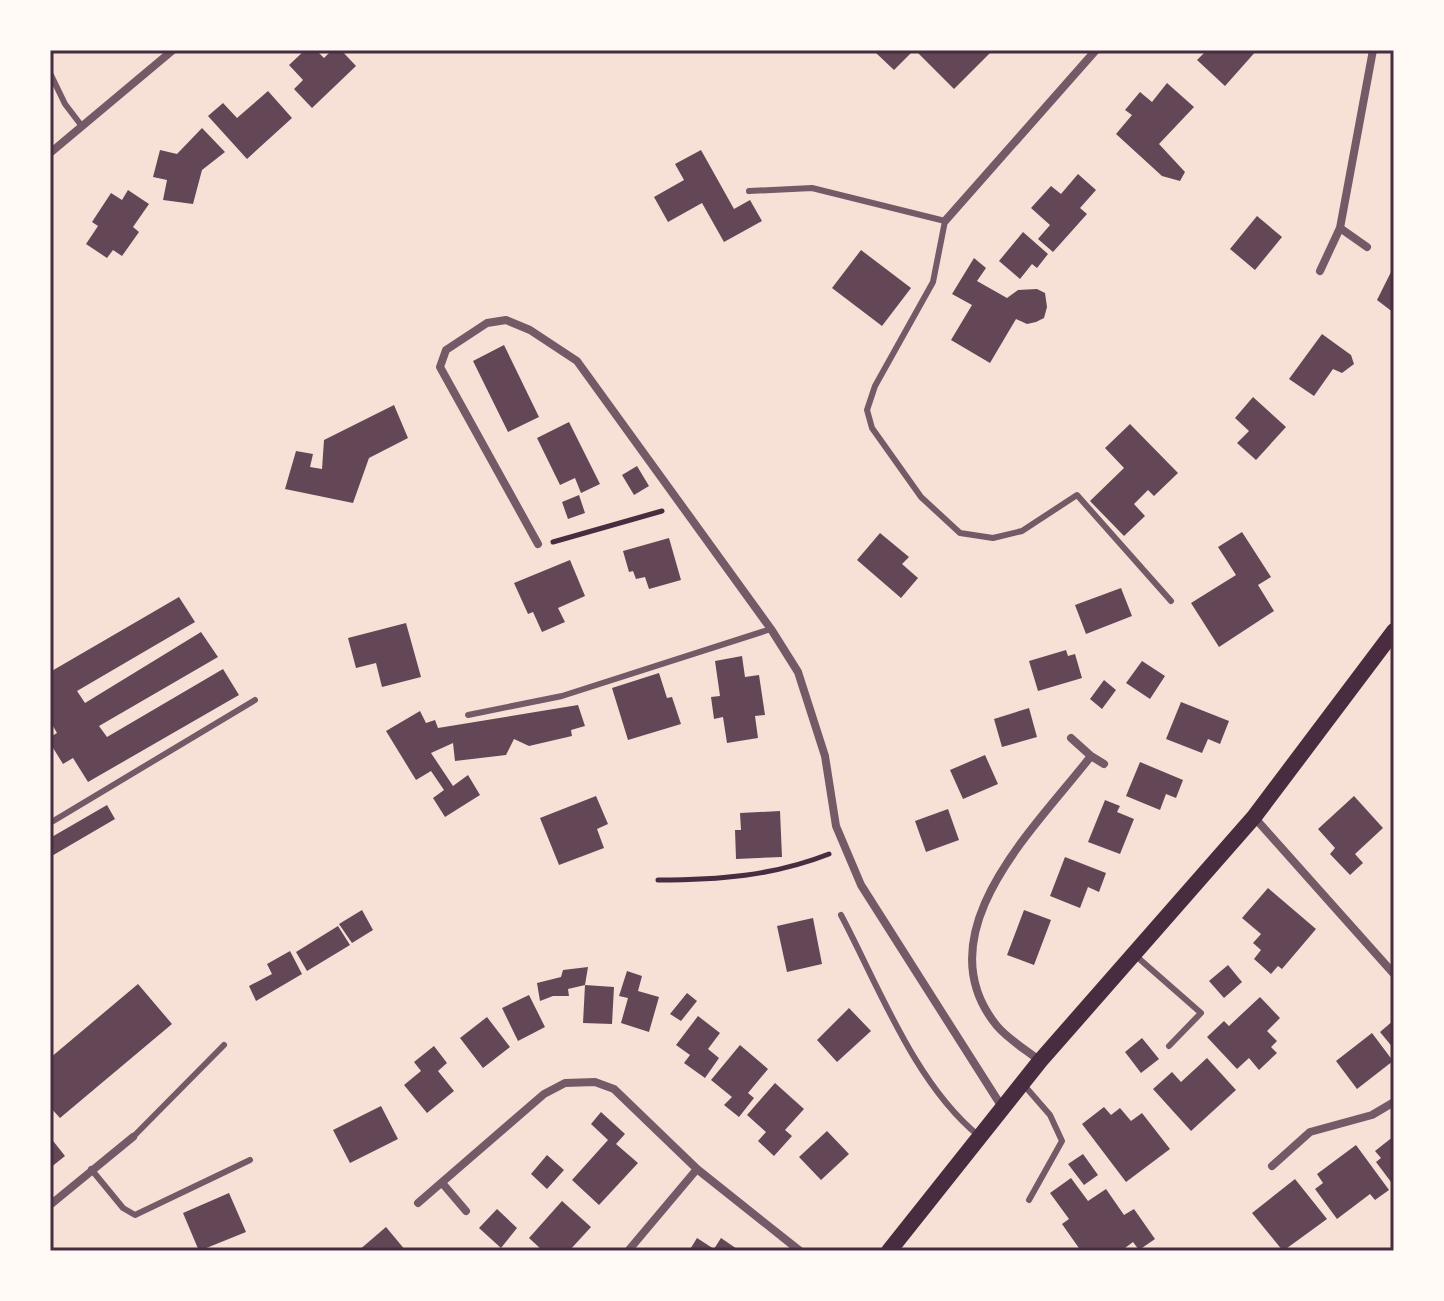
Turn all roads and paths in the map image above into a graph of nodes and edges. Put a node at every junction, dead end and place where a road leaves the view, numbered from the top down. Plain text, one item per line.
1 (173, 50) edge
2 (1096, 50) edge
3 (1373, 50) edge
4 (50, 73) edge
5 (81, 125) junction
6 (50, 153) edge
7 (749, 191) dead end
8 (945, 221) junction
9 (1340, 228) junction
10 (1367, 247) dead end
11 (1320, 271) dead end
12 (683, 505) junction
13 (538, 544) joint
14 (1171, 601) dead end
15 (771, 629) junction
16 (1394, 631) edge
17 (255, 700) dead end
18 (468, 715) dead end
19 (1071, 738) dead end
20 (1091, 756) junction
21 (1104, 764) dead end
22 (1254, 817) junction
23 (50, 823) edge
24 (845, 848) junction
25 (658, 880) dead end
26 (841, 915) dead end
27 (1134, 954) junction
28 (1394, 974) edge
29 (224, 1045) dead end
30 (1169, 1046) dead end
31 (1040, 1061) junction
32 (1022, 1083) junction
33 (1394, 1102) edge
34 (1002, 1107) junction
35 (979, 1136) junction
36 (133, 1137) joint
37 (250, 1160) dead end
38 (1272, 1166) dead end
39 (91, 1169) junction
40 (697, 1169) junction
41 (443, 1184) junction
42 (1029, 1200) dead end
43 (418, 1203) dead end
44 (50, 1205) edge
45 (466, 1211) dead end
46 (628, 1251) edge
47 (800, 1251) edge
48 (889, 1251) edge

1 - 5 street
2 - 8 street
3 - 9 street
4 - 5 lane
5 - 6 street
7 - 8 lane
8 - 14 lane
9 - 10 street
9 - 11 street
12 - 13 path
12 - 13 street
12 - 15 street
15 - 18 lane
15 - 24 street
16 - 22 main road
17 - 23 lane
19 - 20 street
20 - 21 street
20 - 31 street
22 - 27 main road
22 - 28 street
24 - 25 path
24 - 34 street
26 - 35 lane
27 - 30 lane
27 - 31 main road
29 - 36 lane
31 - 32 main road
32 - 34 main road
32 - 42 lane
33 - 38 street
34 - 35 main road
35 - 48 main road
36 - 39 street
37 - 39 lane
39 - 44 street
40 - 41 street
40 - 46 street
40 - 47 street
41 - 43 street
41 - 45 street

